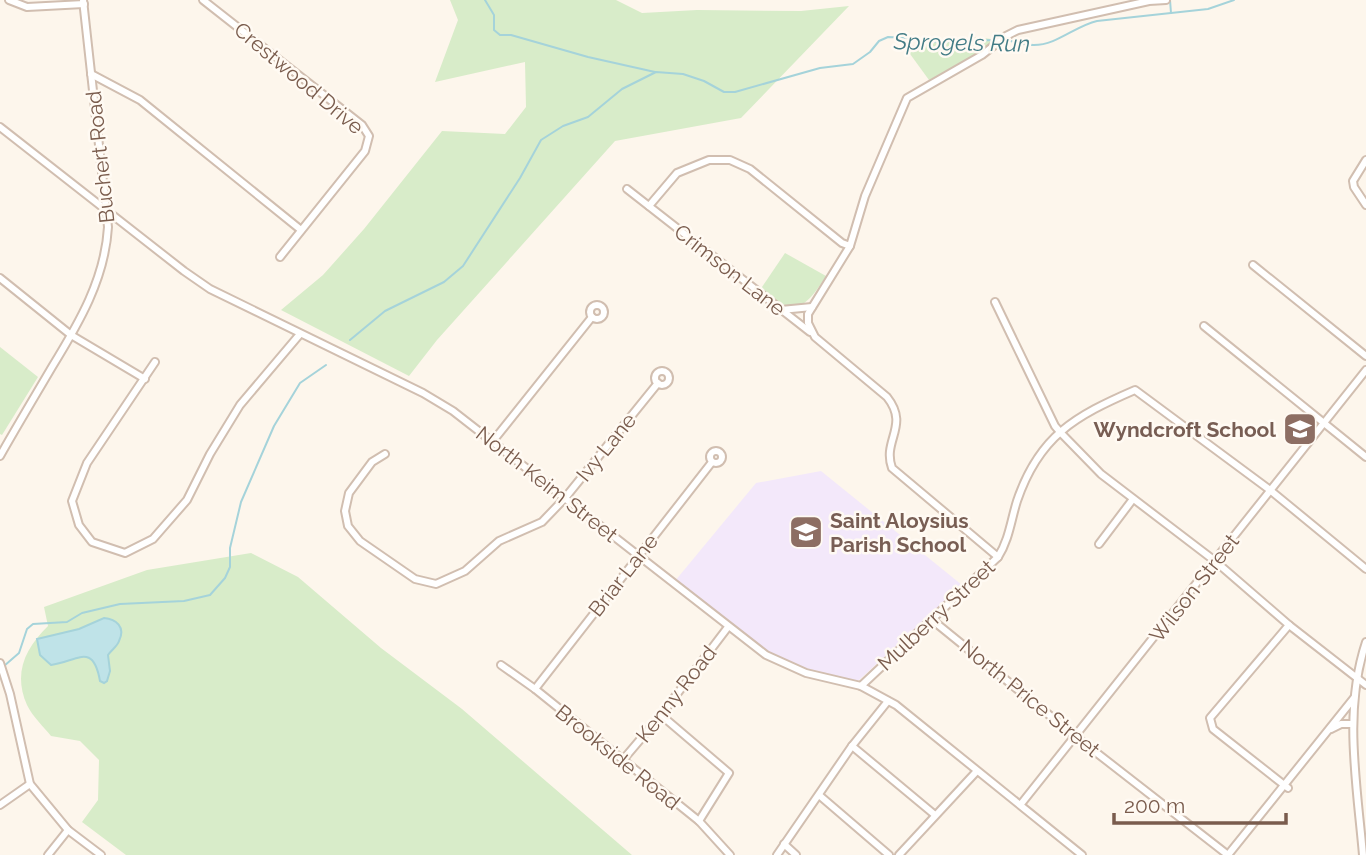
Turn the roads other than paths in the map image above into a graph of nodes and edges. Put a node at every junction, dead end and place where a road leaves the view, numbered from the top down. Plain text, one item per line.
1 (9, 0) edge
2 (203, 0) edge
3 (1166, 0) edge
4 (1149, 1) edge
5 (84, 2) edge
6 (91, 74) junction
7 (0, 127) edge
8 (1366, 160) edge
9 (627, 189) dead end
10 (1366, 205) edge
11 (649, 206) junction
12 (106, 211) junction
13 (301, 230) junction
14 (850, 246) junction
15 (281, 257) dead end
16 (1253, 265) dead end
17 (0, 278) edge
18 (995, 302) dead end
19 (812, 307) junction
20 (781, 310) junction
21 (592, 317) dead end
22 (1204, 326) dead end
23 (300, 334) junction
24 (813, 334) junction
25 (71, 335) junction
26 (1366, 356) edge
27 (155, 362) dead end
28 (1366, 370) edge
29 (145, 379) junction
30 (658, 383) dead end
31 (1324, 424) junction
32 (1061, 433) junction
33 (493, 441) junction
34 (385, 454) dead end
35 (0, 456) edge
36 (1366, 457) edge
37 (712, 462) dead end
38 (1270, 490) junction
39 (565, 498) junction
40 (1133, 499) junction
41 (1099, 544) dead end
42 (638, 555) junction
43 (998, 557) junction
44 (1215, 561) junction
45 (1366, 569) edge
46 (931, 619) junction
47 (1289, 625) junction
48 (728, 627) junction
49 (1366, 642) edge
50 (0, 663) edge
51 (501, 665) dead end
52 (1357, 677) junction
53 (1366, 685) edge
54 (861, 686) junction
55 (534, 689) junction
56 (1355, 697) junction
57 (888, 701) junction
58 (661, 715) junction
59 (1353, 724) junction
60 (1329, 730) junction
61 (1075, 736) junction
62 (852, 746) junction
63 (622, 761) junction
64 (976, 772) junction
65 (30, 784) junction
66 (1286, 786) junction
67 (819, 795) junction
68 (1021, 804) junction
69 (0, 805) edge
70 (935, 815) junction
71 (699, 821) junction
72 (68, 830) junction
73 (783, 844) junction
74 (1362, 853) edge
75 (47, 855) edge
76 (101, 855) edge
77 (730, 855) edge
78 (777, 855) edge
79 (796, 855) edge
80 (889, 855) edge
81 (899, 855) edge
82 (1082, 855) edge
83 (1228, 855) edge

1 - 5 street
2 - 13 street, Crestwood Drive
3 - 4 street
4 - 14 street
5 - 6 street, Buchert Road
6 - 12 street, Buchert Road
6 - 13 street
7 - 12 street, North Keim Street
8 - 10 street
9 - 11 street, Crimson Lane
11 - 14 street
11 - 20 street, Crimson Lane
12 - 23 street, North Keim Street
12 - 25 street, Buchert Road
13 - 15 street, Crestwood Drive
14 - 19 street
16 - 26 street
17 - 25 street
18 - 32 street
19 - 20 street
19 - 24 street
20 - 24 street, Crimson Lane
21 - 33 street
22 - 31 street
23 - 29 street
23 - 33 street, North Keim Street
24 - 43 street, Crimson Lane
25 - 29 street
25 - 35 street, Buchert Road
27 - 29 street
28 - 31 street, Wilson Street
30 - 39 street, Ivy Lane
31 - 36 street
31 - 38 street, Wilson Street
32 - 38 street, Mulberry Street
32 - 40 street
32 - 43 street, Mulberry Street
33 - 39 street, North Keim Street
34 - 39 street, Ivy Lane
37 - 42 street, Briar Lane
38 - 44 street, Wilson Street
38 - 45 street
39 - 42 street, North Keim Street
40 - 41 street
40 - 44 street
42 - 48 street, North Keim Street
42 - 55 street, Briar Lane
43 - 46 street, Mulberry Street
44 - 47 street
44 - 61 street, Wilson Street
46 - 54 street, Mulberry Street
46 - 61 street, North Price Street
47 - 52 street
47 - 66 street
48 - 54 street, North Keim Street
48 - 58 street, Kenny Road
49 - 52 street
50 - 65 street
51 - 55 street, Brookside Road
52 - 53 street
52 - 56 street
54 - 57 street, North Keim Street
55 - 63 street, Brookside Road
56 - 59 street
56 - 60 street
57 - 62 street
57 - 64 street, North Keim Street
58 - 63 street, Kenny Road
58 - 71 street
59 - 60 street
59 - 74 street
60 - 66 street
61 - 68 street, Wilson Street
61 - 83 street, North Price Street
62 - 67 street
62 - 70 street
63 - 71 street, Brookside Road
64 - 68 street, North Keim Street
64 - 70 street
65 - 69 street
65 - 72 street
66 - 83 street
67 - 73 street
67 - 80 street
68 - 82 street, North Keim Street
70 - 81 street
71 - 77 street, Brookside Road
72 - 75 street
72 - 76 street
73 - 78 street
73 - 79 street

